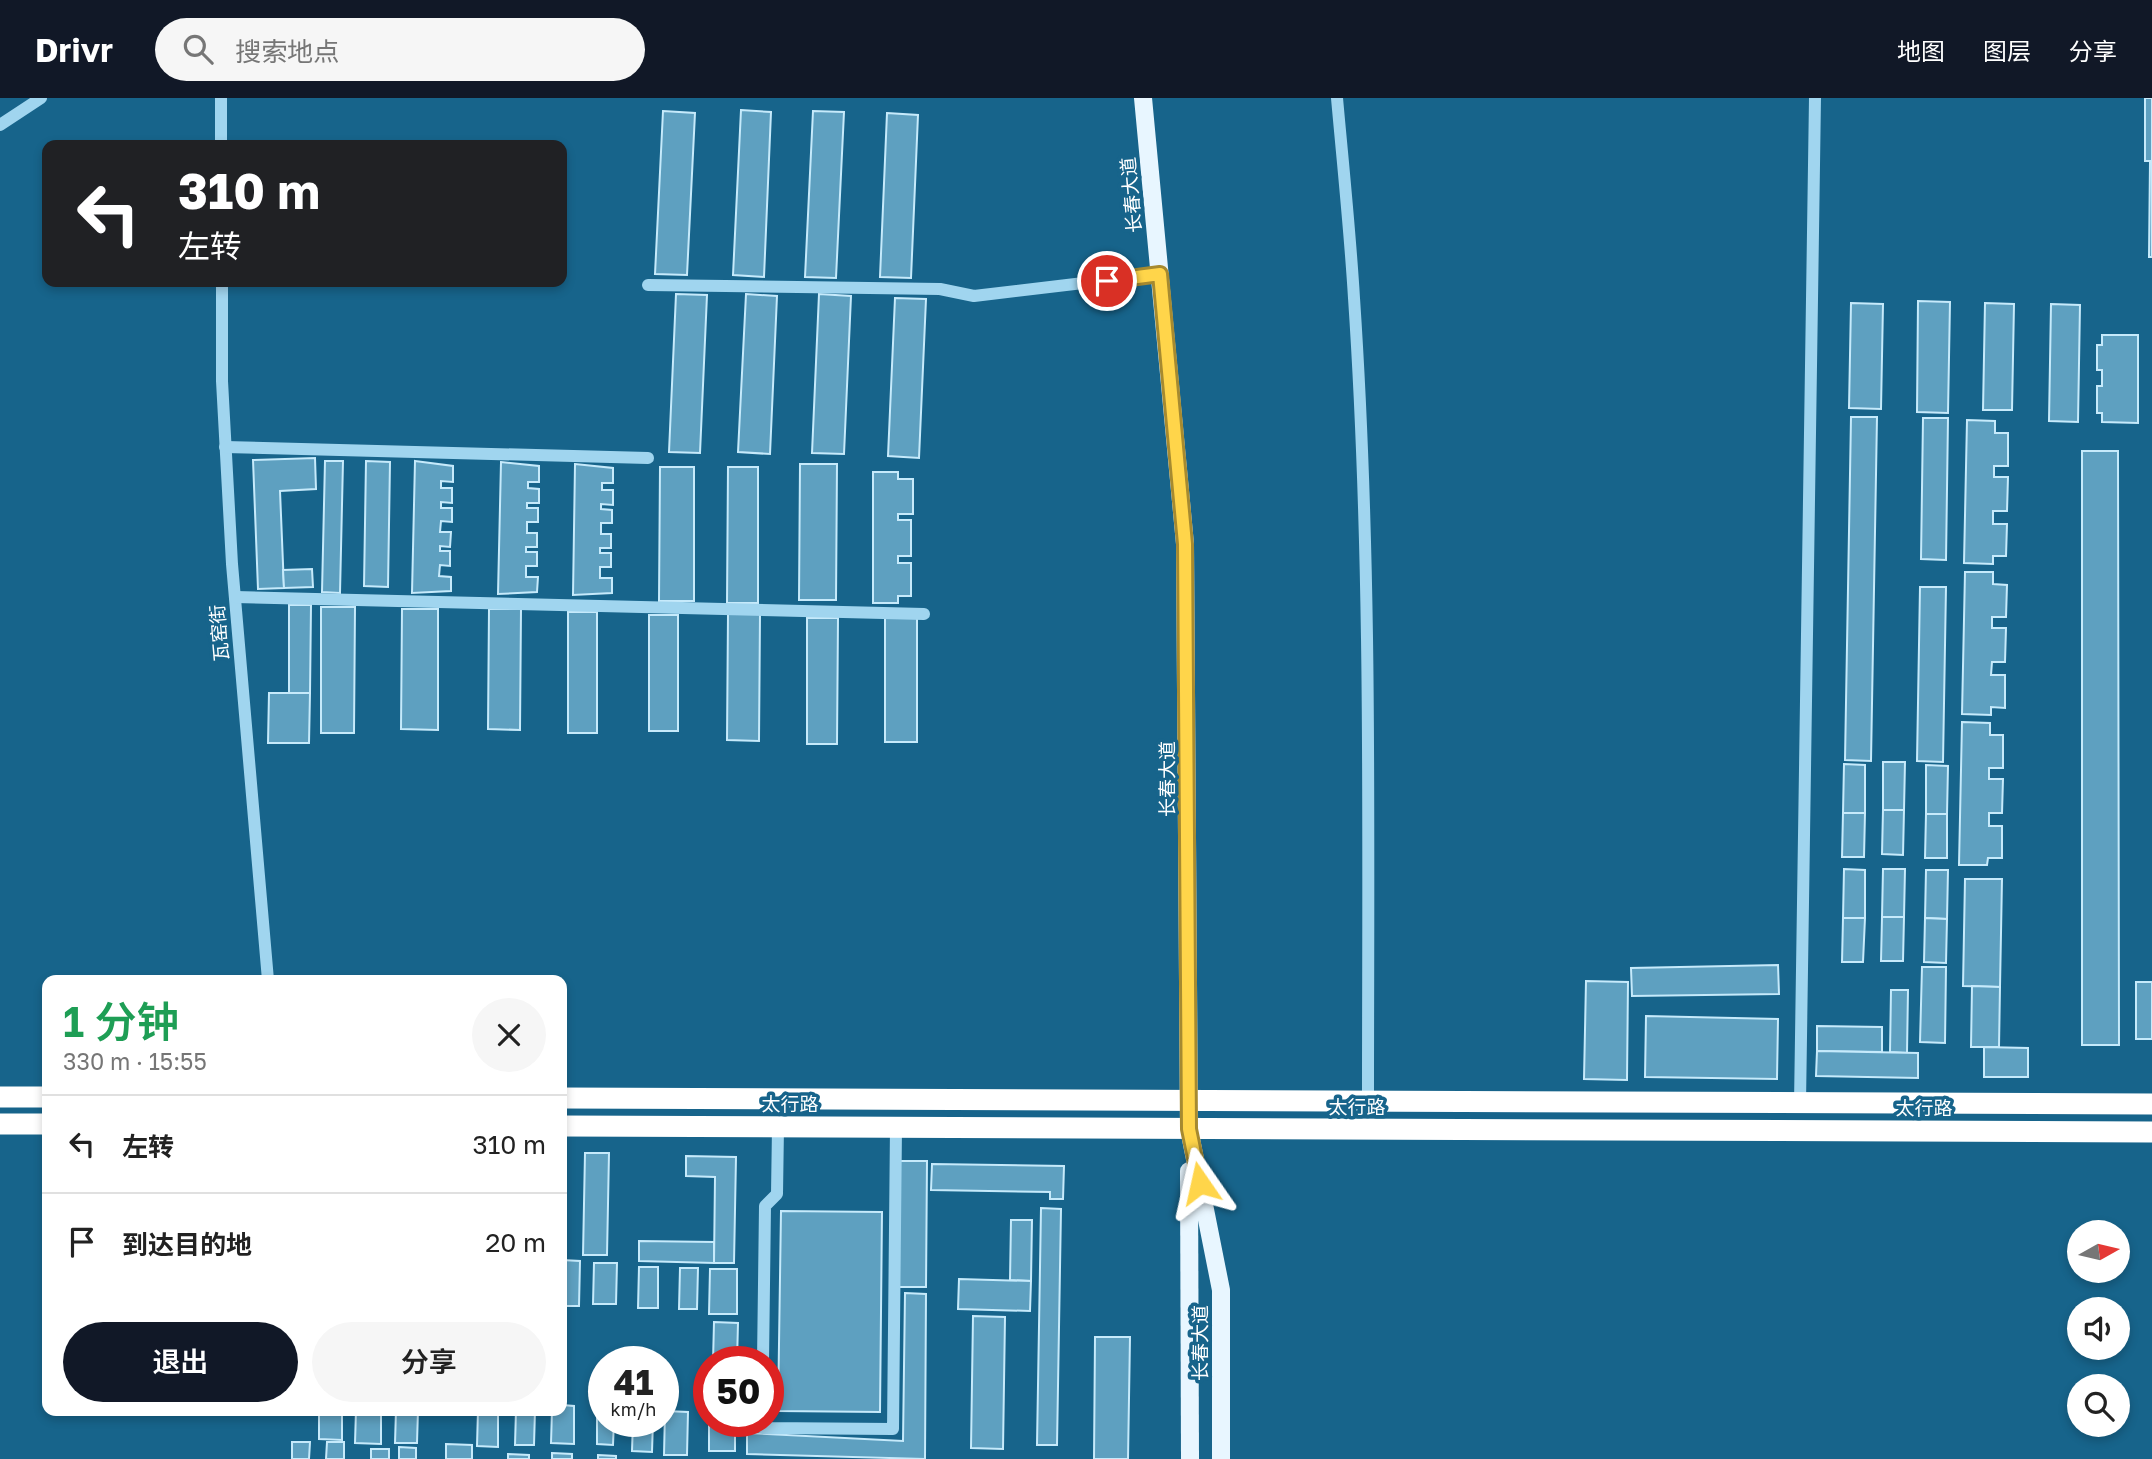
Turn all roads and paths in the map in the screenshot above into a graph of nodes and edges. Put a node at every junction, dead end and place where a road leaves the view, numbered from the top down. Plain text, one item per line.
1 (41, 98) edge
2 (221, 98) edge
3 (1143, 98) edge
4 (1337, 98) edge
5 (1815, 98) edge
6 (0, 125) edge
7 (221, 140) edge
8 (1160, 274) junction
9 (648, 285) dead end
10 (222, 287) edge
11 (225, 447) junction
12 (648, 458) dead end
13 (235, 597) junction
14 (924, 614) dead end
15 (268, 975) edge
16 (0, 1097) edge
17 (42, 1097) edge
18 (567, 1098) edge
19 (1189, 1102) junction
20 (1368, 1102) junction
21 (1800, 1104) junction
22 (2152, 1104) edge
23 (42, 1124) edge
24 (0, 1125) edge
25 (567, 1126) edge
26 (778, 1127) junction
27 (896, 1128) junction
28 (1189, 1129) junction
29 (2152, 1132) edge
30 (763, 1346) edge
31 (784, 1427) edge
32 (1190, 1459) edge
33 (1221, 1459) edge

1 - 6 street
2 - 7 street
3 - 8 main road, 长春大道
4 - 20 street
5 - 21 street
8 - 9 street
8 - 19 main road, 长春大道
10 - 11 street, 瓦窑街
11 - 12 street
11 - 13 street, 瓦窑街
13 - 14 street
13 - 15 street, 瓦窑街
16 - 17 highway
18 - 19 highway, 太行路
19 - 20 highway, 太行路
19 - 28 main road, 长春大道
20 - 21 highway, 太行路
21 - 22 highway, 太行路
23 - 24 highway
25 - 26 highway, 太行路
26 - 27 highway, 太行路
26 - 30 street
27 - 28 highway, 太行路
27 - 31 street
28 - 29 highway, 太行路
28 - 32 main road
28 - 33 main road, 长春大道

